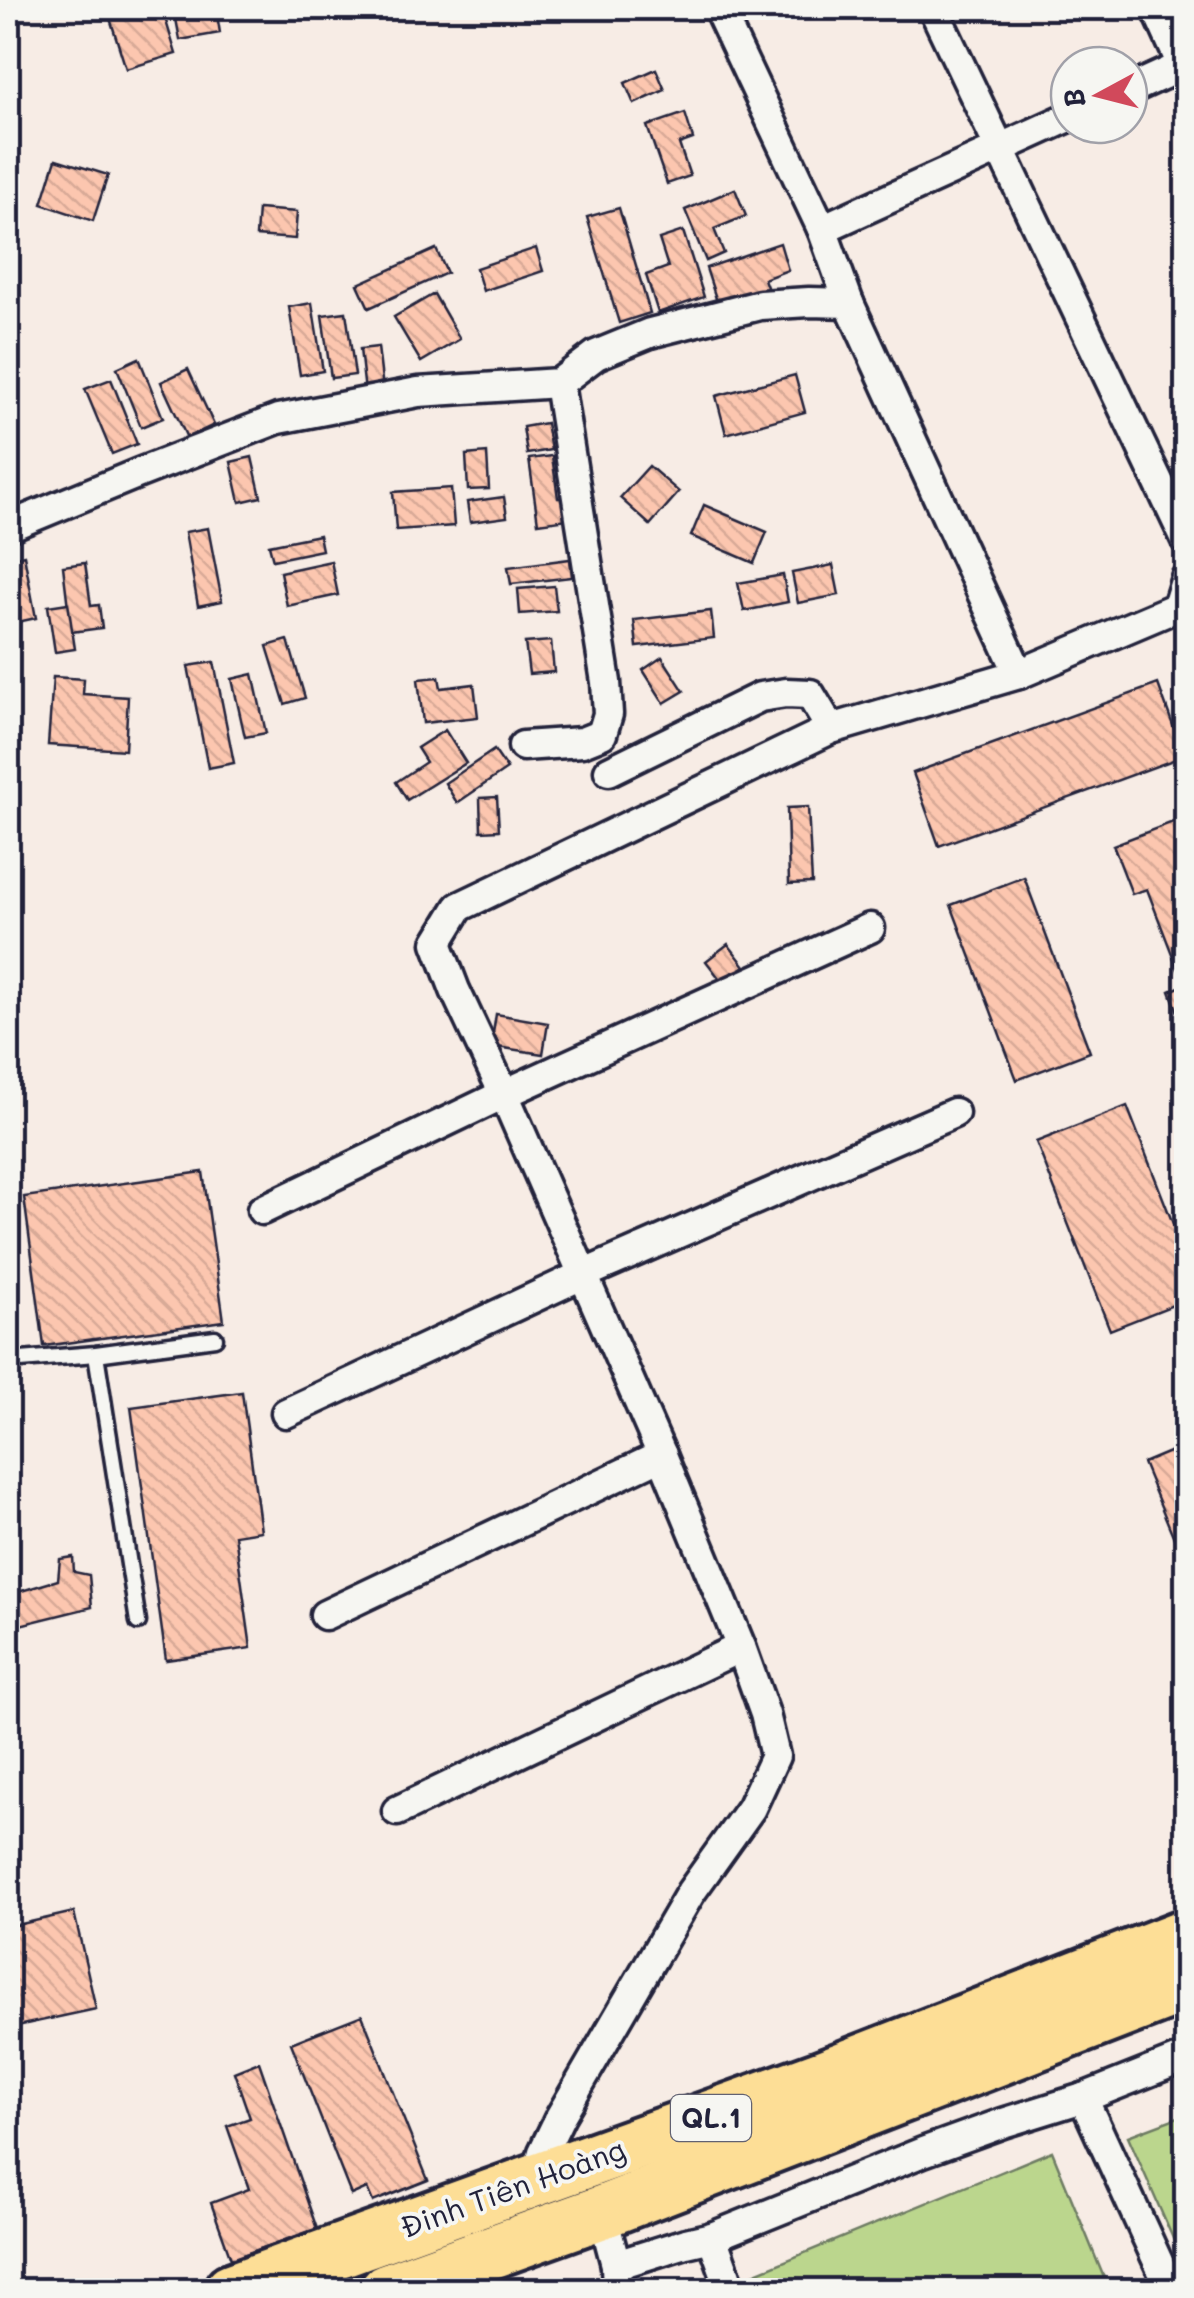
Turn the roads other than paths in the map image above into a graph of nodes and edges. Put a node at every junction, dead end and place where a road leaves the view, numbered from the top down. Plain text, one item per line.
1 (718, 8) edge
2 (934, 8) edge
3 (1156, 8) edge
4 (1185, 68) edge
5 (1149, 82) edge
6 (1049, 127) edge
7 (1000, 149) junction
8 (822, 229) junction
9 (850, 303) junction
10 (559, 383) junction
11 (8, 527) edge
12 (1186, 540) edge
13 (1186, 578) edge
14 (1019, 674) junction
15 (831, 729) junction
16 (523, 746) dead end
17 (609, 771) dead end
18 (870, 928) dead end
19 (504, 1094) junction
20 (954, 1113) dead end
21 (262, 1210) dead end
22 (582, 1275) junction
23 (215, 1338) dead end
24 (96, 1354) junction
25 (8, 1362) edge
26 (286, 1413) dead end
27 (662, 1455) junction
28 (325, 1614) dead end
29 (138, 1622) dead end
30 (741, 1647) junction
31 (397, 1811) dead end
32 (1186, 1934) edge
33 (1186, 1986) edge
34 (1186, 2057) edge
35 (1084, 2098) junction
36 (534, 2182) junction
37 (602, 2212) junction
38 (712, 2237) junction
39 (616, 2278) edge
40 (232, 2290) edge
41 (386, 2290) edge
42 (731, 2290) edge
43 (1171, 2290) edge

1 - 8 street
2 - 7 street
3 - 4 street
4 - 5 street
6 - 7 street
7 - 8 street
7 - 12 street
8 - 9 street
9 - 10 street
9 - 14 street
10 - 11 street
10 - 16 street
13 - 14 street
14 - 15 street
15 - 17 street
15 - 19 street
18 - 19 street
19 - 21 street
19 - 22 street
20 - 22 street
22 - 26 street
22 - 27 street
23 - 24 lane
24 - 25 lane
24 - 29 lane
27 - 28 street
27 - 30 street
30 - 31 street
30 - 36 street
32 - 36 highway, Đinh Tiên Hoàng / QL.1
33 - 37 highway, Đinh Tiên Hoàng / QL.1
34 - 35 street
35 - 38 street
35 - 43 street
36 - 40 highway, Đinh Tiên Hoàng / QL.1
37 - 39 street
37 - 41 highway, Đinh Tiên Hoàng / QL.1
38 - 39 street
38 - 42 street

